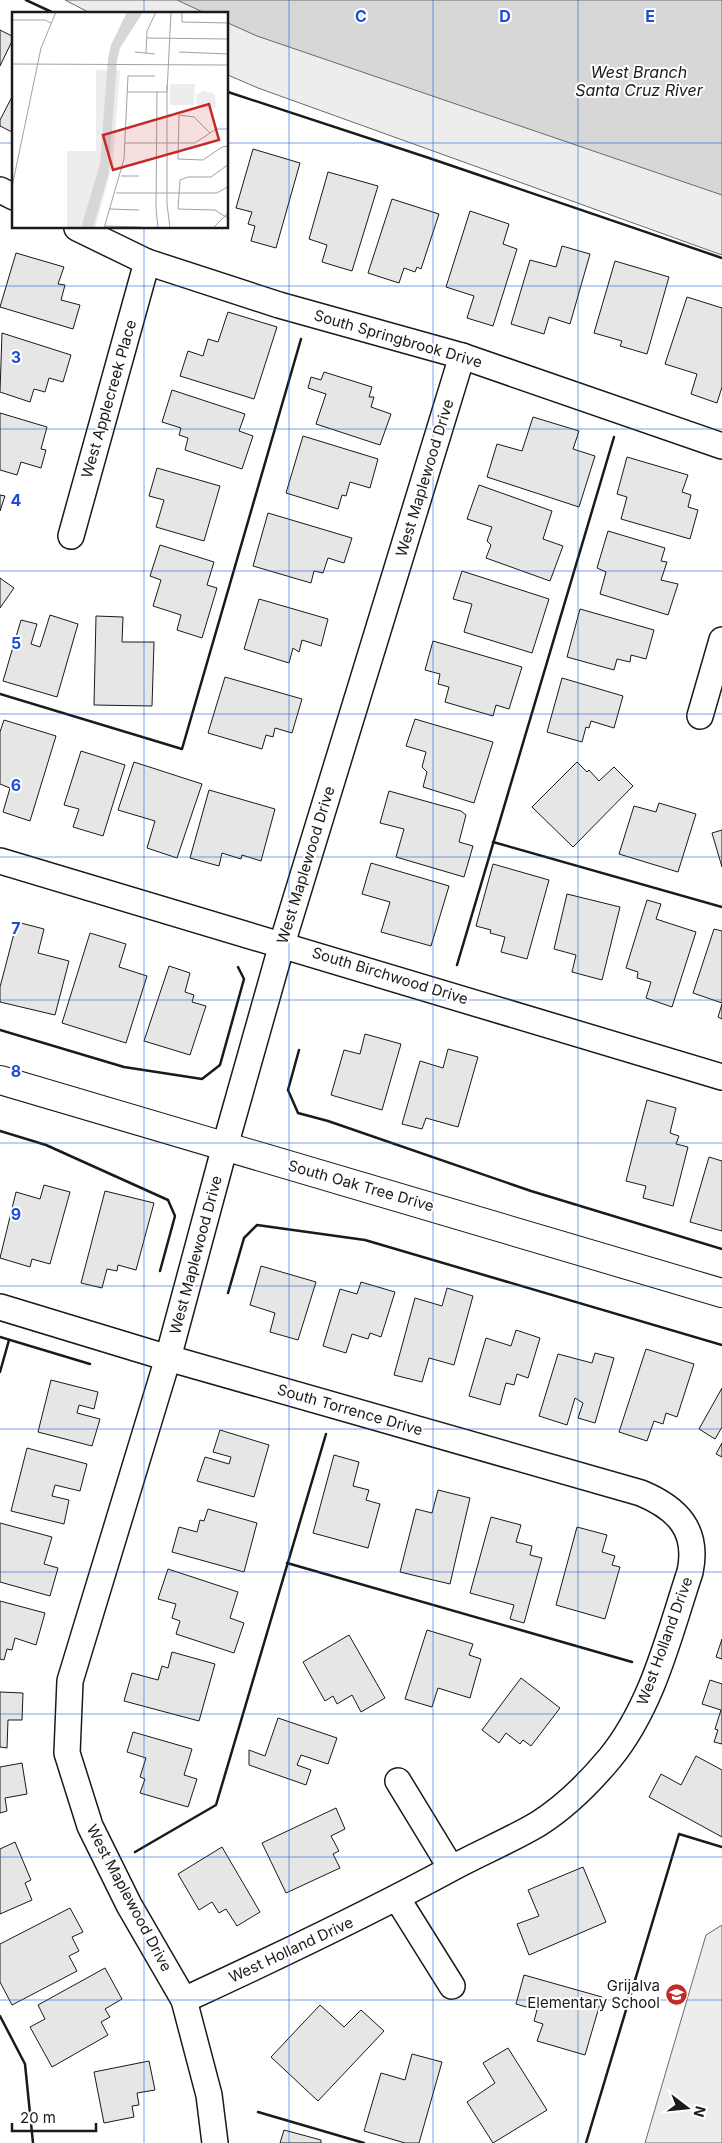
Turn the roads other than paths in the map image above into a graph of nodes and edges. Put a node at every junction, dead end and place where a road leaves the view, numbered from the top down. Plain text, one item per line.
1 (0, 190) edge
2 (12, 196) edge
3 (79, 229) edge
4 (147, 262) junction
5 (462, 356) junction
6 (722, 446) edge
7 (70, 536) dead end
8 (722, 640) edge
9 (700, 716) dead end
10 (0, 861) edge
11 (282, 944) junction
12 (722, 1077) edge
13 (0, 1080) edge
14 (225, 1146) junction
15 (722, 1292) edge
16 (0, 1307) edge
17 (168, 1358) junction
18 (693, 1525) joint
19 (398, 1782) dead end
20 (451, 1868) junction
21 (397, 1898) junction
22 (452, 1986) dead end
23 (184, 2000) junction
24 (215, 2143) edge

1 - 2 street
3 - 4 street, South Springbrook Drive
4 - 5 street, South Springbrook Drive
4 - 7 street, West Applecreek Place
5 - 6 street, South Springbrook Drive
5 - 11 street, West Maplewood Drive
8 - 9 street
10 - 11 street, South Birchwood Drive
11 - 12 street, South Birchwood Drive
11 - 14 street, West Maplewood Drive
13 - 14 street, South Oak Tree Drive
14 - 15 street, South Oak Tree Drive
14 - 17 street, West Maplewood Drive
16 - 17 street, South Torrence Drive
17 - 18 street, South Torrence Drive
17 - 23 street, West Maplewood Drive
18 - 20 street, West Holland Drive
19 - 20 street
20 - 21 street, West Holland Drive
21 - 22 street
21 - 23 street, West Holland Drive
23 - 24 street, West Maplewood Drive

